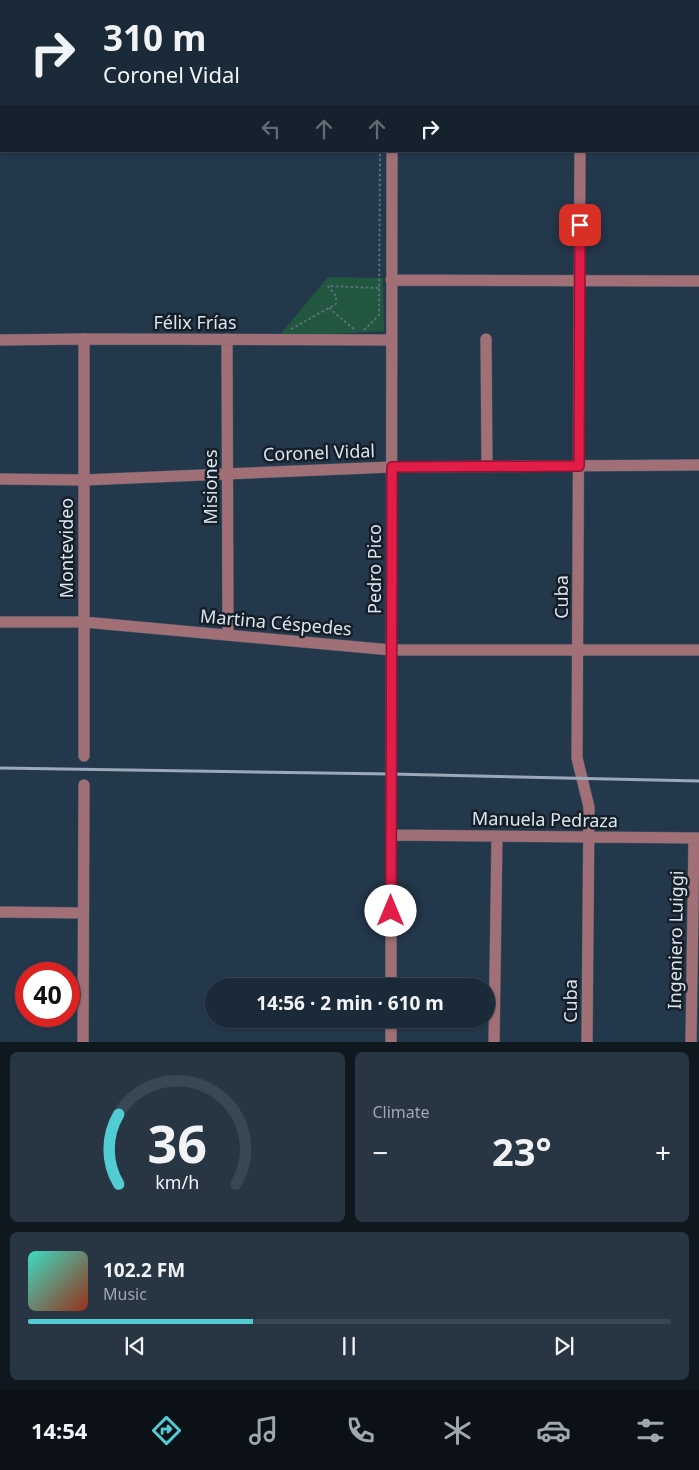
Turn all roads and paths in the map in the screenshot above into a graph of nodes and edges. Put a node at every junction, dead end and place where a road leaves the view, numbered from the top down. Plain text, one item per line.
1 (380, 152) edge
2 (392, 152) edge
3 (580, 152) edge
4 (391, 280) junction
5 (580, 280) junction
6 (699, 281) edge
7 (380, 288) junction
8 (329, 308) junction
9 (298, 330) dead end
10 (345, 330) dead end
11 (355, 330) junction
12 (84, 339) junction
13 (227, 339) junction
14 (486, 339) dead end
15 (0, 340) edge
16 (391, 340) junction
17 (699, 465) edge
18 (487, 466) junction
19 (579, 466) junction
20 (392, 467) junction
21 (228, 474) junction
22 (0, 479) edge
23 (84, 480) junction
24 (0, 622) edge
25 (84, 622) junction
26 (228, 634) junction
27 (391, 650) junction
28 (578, 650) junction
29 (699, 650) edge
30 (84, 756) dead end
31 (84, 785) dead end
32 (391, 835) junction
33 (498, 836) junction
34 (588, 837) junction
35 (696, 838) edge
36 (0, 912) edge
37 (83, 913) junction
38 (391, 978) edge
39 (391, 1028) edge
40 (84, 1042) edge
41 (391, 1042) edge
42 (494, 1042) edge
43 (587, 1042) edge
44 (691, 1042) edge

1 - 7 path
2 - 4 street, Pedro Pico
3 - 5 street, Cuba
4 - 5 street
4 - 16 street, Pedro Pico
5 - 6 street
5 - 19 street, Cuba
7 - 8 path
7 - 11 path
8 - 9 path
8 - 11 path
10 - 11 path
12 - 13 street, Félix Frías
12 - 15 street, Félix Frías
12 - 23 street, Montevideo
13 - 16 street, Félix Frías
13 - 21 street, Misiones
14 - 18 street
16 - 20 street, Pedro Pico
17 - 19 street, Coronel Vidal
18 - 19 street, Coronel Vidal
18 - 20 street, Coronel Vidal
19 - 28 street, Cuba
20 - 21 street, Coronel Vidal
20 - 27 street, Pedro Pico
21 - 23 street, Coronel Vidal
21 - 26 street, Misiones
22 - 23 street, Coronel Vidal
23 - 25 street, Montevideo
24 - 25 street, Martina Céspedes
25 - 26 street, Martina Céspedes
25 - 30 street, Montevideo
26 - 27 street, Martina Céspedes
27 - 28 street, Martina Céspedes
27 - 32 street, Pedro Pico
28 - 29 street, Martina Céspedes
28 - 34 street, Cuba
31 - 37 street
32 - 33 street, Manuela Pedraza
32 - 38 street, Pedro Pico
33 - 34 street, Manuela Pedraza
33 - 42 street
34 - 35 street, Manuela Pedraza
34 - 43 street, Cuba
35 - 44 street, Ingeniero Luiggi
36 - 37 street
37 - 40 street
39 - 41 street

